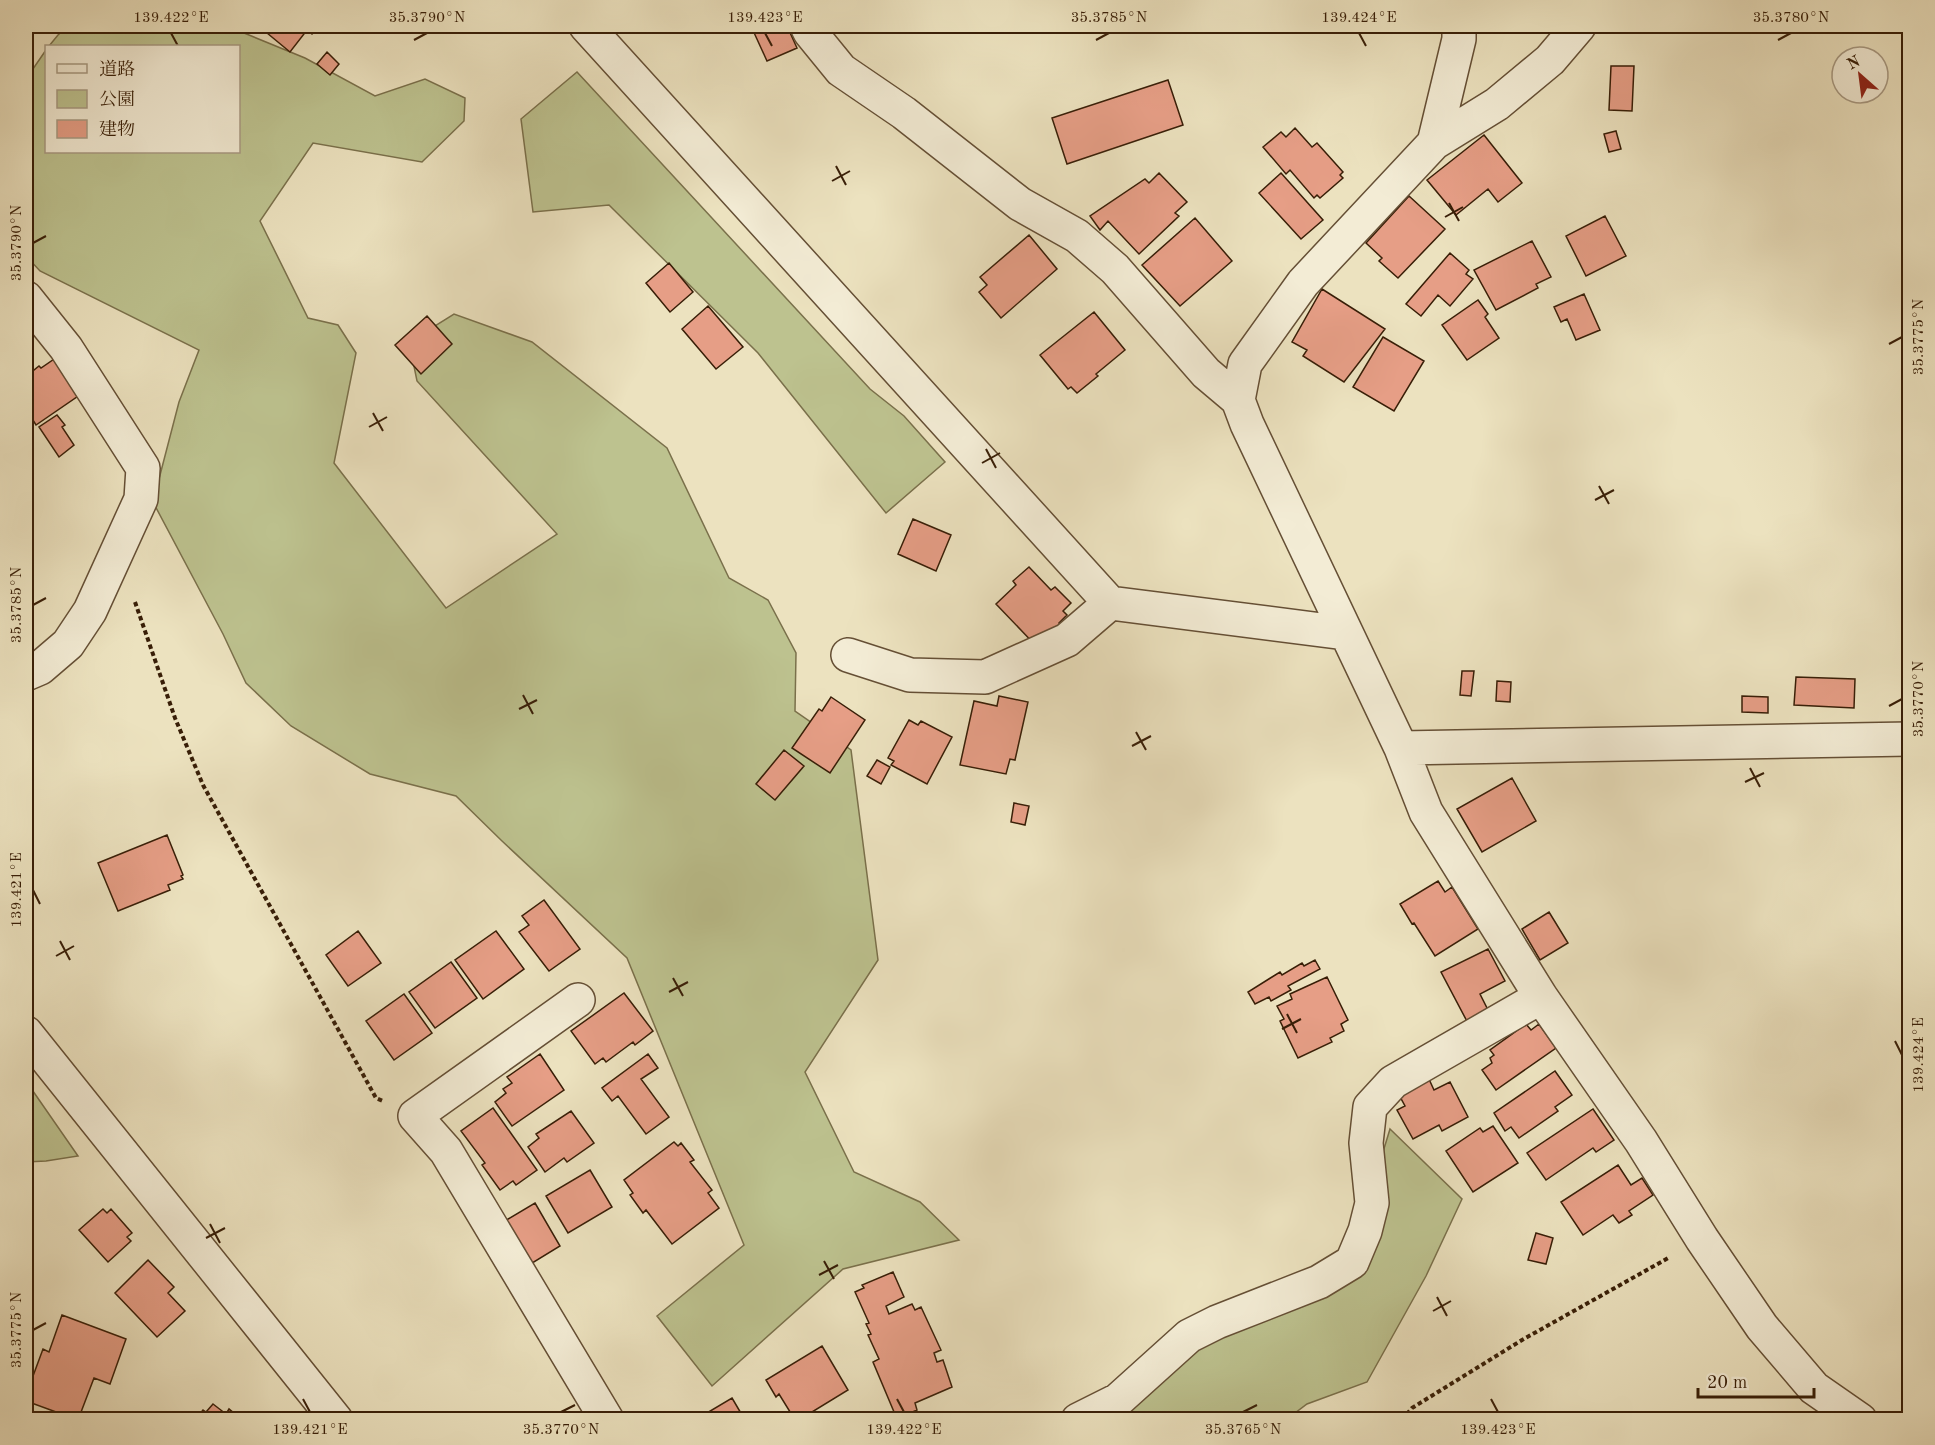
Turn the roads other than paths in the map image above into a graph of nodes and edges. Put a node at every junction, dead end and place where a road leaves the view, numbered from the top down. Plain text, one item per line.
1 (586, 26) edge
2 (807, 26) edge
3 (1459, 26) edge
4 (1579, 26) edge
5 (1434, 143) junction
6 (26, 298) edge
7 (1238, 400) junction
8 (1110, 603) junction
9 (1345, 633) junction
10 (848, 655) dead end
11 (26, 674) edge
12 (1910, 739) edge
13 (1401, 748) junction
14 (1541, 997) junction
15 (578, 1000) dead end
16 (26, 1033) edge
17 (336, 1419) edge
18 (607, 1419) edge
19 (1078, 1419) edge
20 (1860, 1419) edge

1 - 8 street
2 - 7 street
3 - 5 street
4 - 5 street
5 - 7 street
6 - 11 street
7 - 9 street
8 - 9 street
8 - 10 street
9 - 13 street
12 - 13 street
13 - 14 street
14 - 19 street
14 - 20 street
15 - 18 street
16 - 17 street

